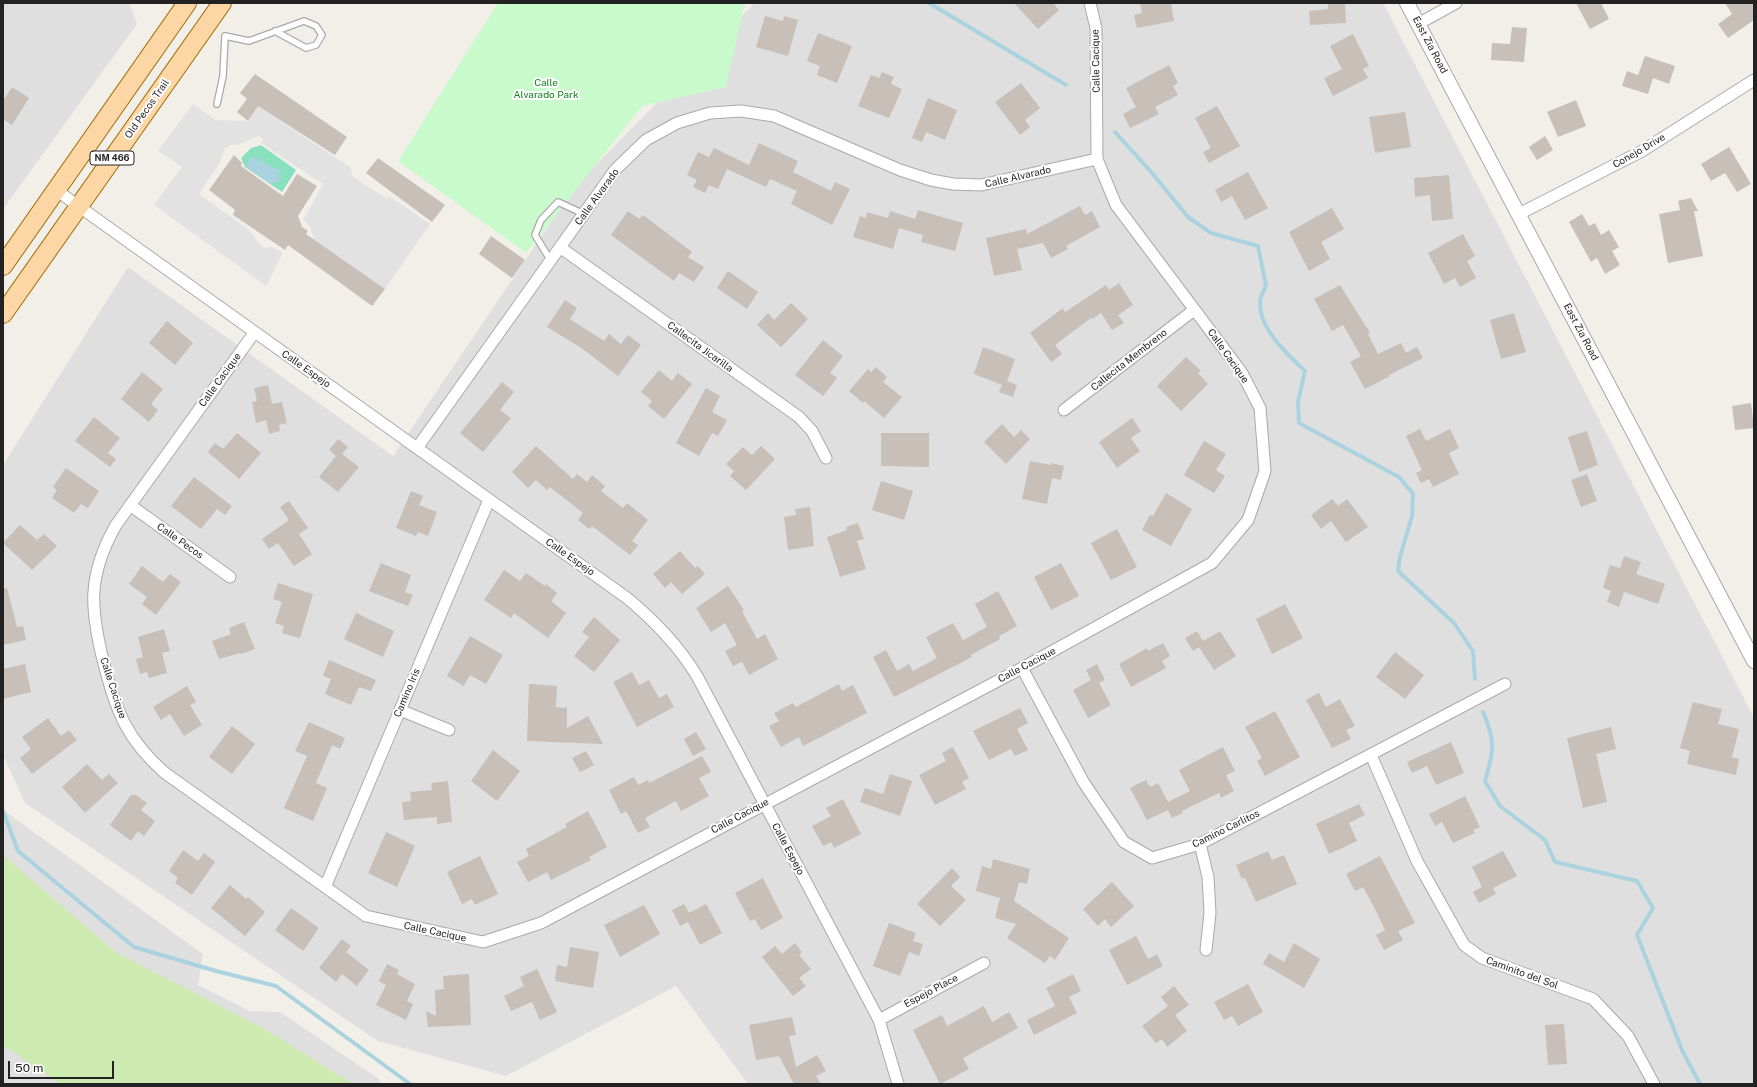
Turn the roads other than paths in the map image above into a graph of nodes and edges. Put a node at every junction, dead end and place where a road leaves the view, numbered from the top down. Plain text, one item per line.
1 (187, 3) edge
2 (222, 3) edge
3 (1090, 3) edge
4 (1407, 3) edge
5 (1456, 3) edge
6 (1418, 24) junction
7 (275, 31) junction
8 (1754, 80) edge
9 (217, 104) dead end
10 (1097, 159) junction
11 (56, 190) junction
12 (78, 206) junction
13 (584, 214) junction
14 (1519, 214) junction
15 (561, 248) junction
16 (6, 256) edge
17 (551, 261) junction
18 (1194, 310) junction
19 (3, 314) edge
20 (254, 333) junction
21 (1064, 410) dead end
22 (417, 448) junction
23 (826, 458) dead end
24 (489, 500) junction
25 (130, 506) junction
26 (230, 577) dead end
27 (1754, 661) edge
28 (1022, 668) junction
29 (1506, 684) dead end
30 (400, 710) junction
31 (449, 730) dead end
32 (1370, 755) junction
33 (764, 804) junction
34 (1200, 844) junction
35 (325, 887) junction
36 (1206, 950) dead end
37 (984, 963) dead end
38 (879, 1020) junction
39 (898, 1084) edge
40 (1654, 1084) edge

1 - 11 main road, NM 466
2 - 12 main road, Old Pecos Trail / NM 466
3 - 10 street, Calle Cacique
4 - 6 street, East Zia Road
5 - 6 street
6 - 14 street, East Zia Road
7 - 7 lane
7 - 9 lane
8 - 14 street, Conejo Drive
10 - 13 street, Calle Alvarado
10 - 18 street, Calle Cacique
11 - 12 street, Calle Espejo
11 - 16 main road, NM 466
12 - 19 main road, Old Pecos Trail / NM 466
12 - 20 street, Calle Espejo
13 - 15 street, Calle Alvarado
13 - 17 lane
14 - 27 street, East Zia Road
15 - 17 street, Calle Alvarado
15 - 23 street, Callecita Jicarilla
17 - 22 street, Calle Alvarado
18 - 21 street, Callecita Membreno
18 - 28 street, Calle Cacique
20 - 22 street, Calle Espejo
20 - 25 street, Calle Cacique
22 - 24 street, Calle Espejo
24 - 30 street, Camino Iris
24 - 33 street, Calle Espejo
25 - 26 street, Calle Pecos
25 - 35 street, Calle Cacique
28 - 33 street, Calle Cacique
28 - 34 street, Camino Carlitos
29 - 32 street, Camino Carlitos
30 - 31 street
30 - 35 street, Camino Iris
32 - 34 street, Camino Carlitos
32 - 40 street, Caminito del Sol
33 - 35 street, Calle Cacique
33 - 38 street, Calle Espejo
34 - 36 street
37 - 38 street, Espejo Place
38 - 39 street, Calle Espejo

